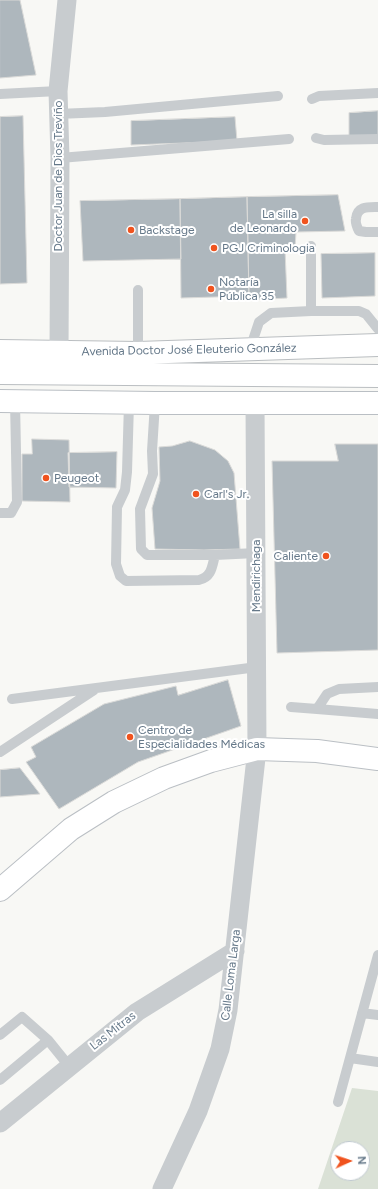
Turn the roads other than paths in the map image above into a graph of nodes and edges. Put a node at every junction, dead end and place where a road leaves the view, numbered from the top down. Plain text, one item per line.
1 (67, 0) edge
2 (58, 91) junction
3 (378, 93) edge
4 (0, 94) edge
5 (278, 96) dead end
6 (312, 99) dead end
7 (58, 114) junction
8 (316, 138) dead end
9 (288, 139) dead end
10 (378, 139) edge
11 (60, 158) junction
12 (378, 207) edge
13 (378, 232) edge
14 (311, 246) dead end
15 (138, 290) dead end
16 (311, 311) junction
17 (378, 329) edge
18 (378, 345) edge
19 (250, 350) junction
20 (0, 351) edge
21 (59, 352) junction
22 (138, 353) junction
23 (1, 374) edge
24 (378, 376) edge
25 (7, 401) edge
26 (129, 403) junction
27 (155, 403) junction
28 (255, 403) junction
29 (378, 403) edge
30 (0, 513) edge
31 (256, 553) junction
32 (215, 555) junction
33 (257, 666) junction
34 (378, 687) edge
35 (95, 689) junction
36 (12, 699) dead end
37 (291, 707) dead end
38 (317, 709) junction
39 (378, 714) edge
40 (258, 749) junction
41 (0, 752) edge
42 (378, 759) edge
43 (0, 890) edge
44 (235, 951) junction
45 (378, 955) edge
46 (362, 1013) junction
47 (378, 1015) edge
48 (0, 1035) edge
49 (48, 1040) junction
50 (350, 1058) junction
51 (378, 1062) edge
52 (69, 1066) junction
53 (0, 1080) edge
54 (338, 1102) dead end
55 (0, 1123) edge
56 (162, 1189) edge

1 - 2 street, Doctor Juan de Dios Treviño
2 - 4 lane
2 - 7 street, Doctor Juan de Dios Treviño
3 - 6 lane
5 - 7 lane
7 - 11 street, Doctor Juan de Dios Treviño
8 - 10 lane
9 - 11 lane
11 - 21 street, Doctor Juan de Dios Treviño
12 - 13 lane
14 - 16 lane
15 - 22 lane
16 - 17 lane
16 - 19 lane
18 - 19 main road, Avenida Doctor José Eleuterio González
19 - 22 main road, Avenida Doctor José Eleuterio González
20 - 21 main road, Avenida Doctor José Eleuterio González
21 - 22 main road, Avenida Doctor José Eleuterio González
23 - 24 main road, Avenida Doctor José Eleuterio González
25 - 26 main road
25 - 30 lane
26 - 27 main road
26 - 32 lane
27 - 28 main road
27 - 32 lane
28 - 29 main road
28 - 31 street, Mendirichaga
31 - 32 lane
31 - 33 street, Mendirichaga
33 - 35 lane
33 - 40 street, Mendirichaga
34 - 38 lane
35 - 36 lane
35 - 41 lane
37 - 38 lane
38 - 39 lane
40 - 42 main road
40 - 43 main road
40 - 44 street, Calle Loma Larga
44 - 52 street, Las Mitras
44 - 56 street, Calle Loma Larga
45 - 46 lane
46 - 47 lane
46 - 50 lane
48 - 49 lane
49 - 52 lane
49 - 53 lane
50 - 51 lane
50 - 54 lane
52 - 55 street, Las Mitras

